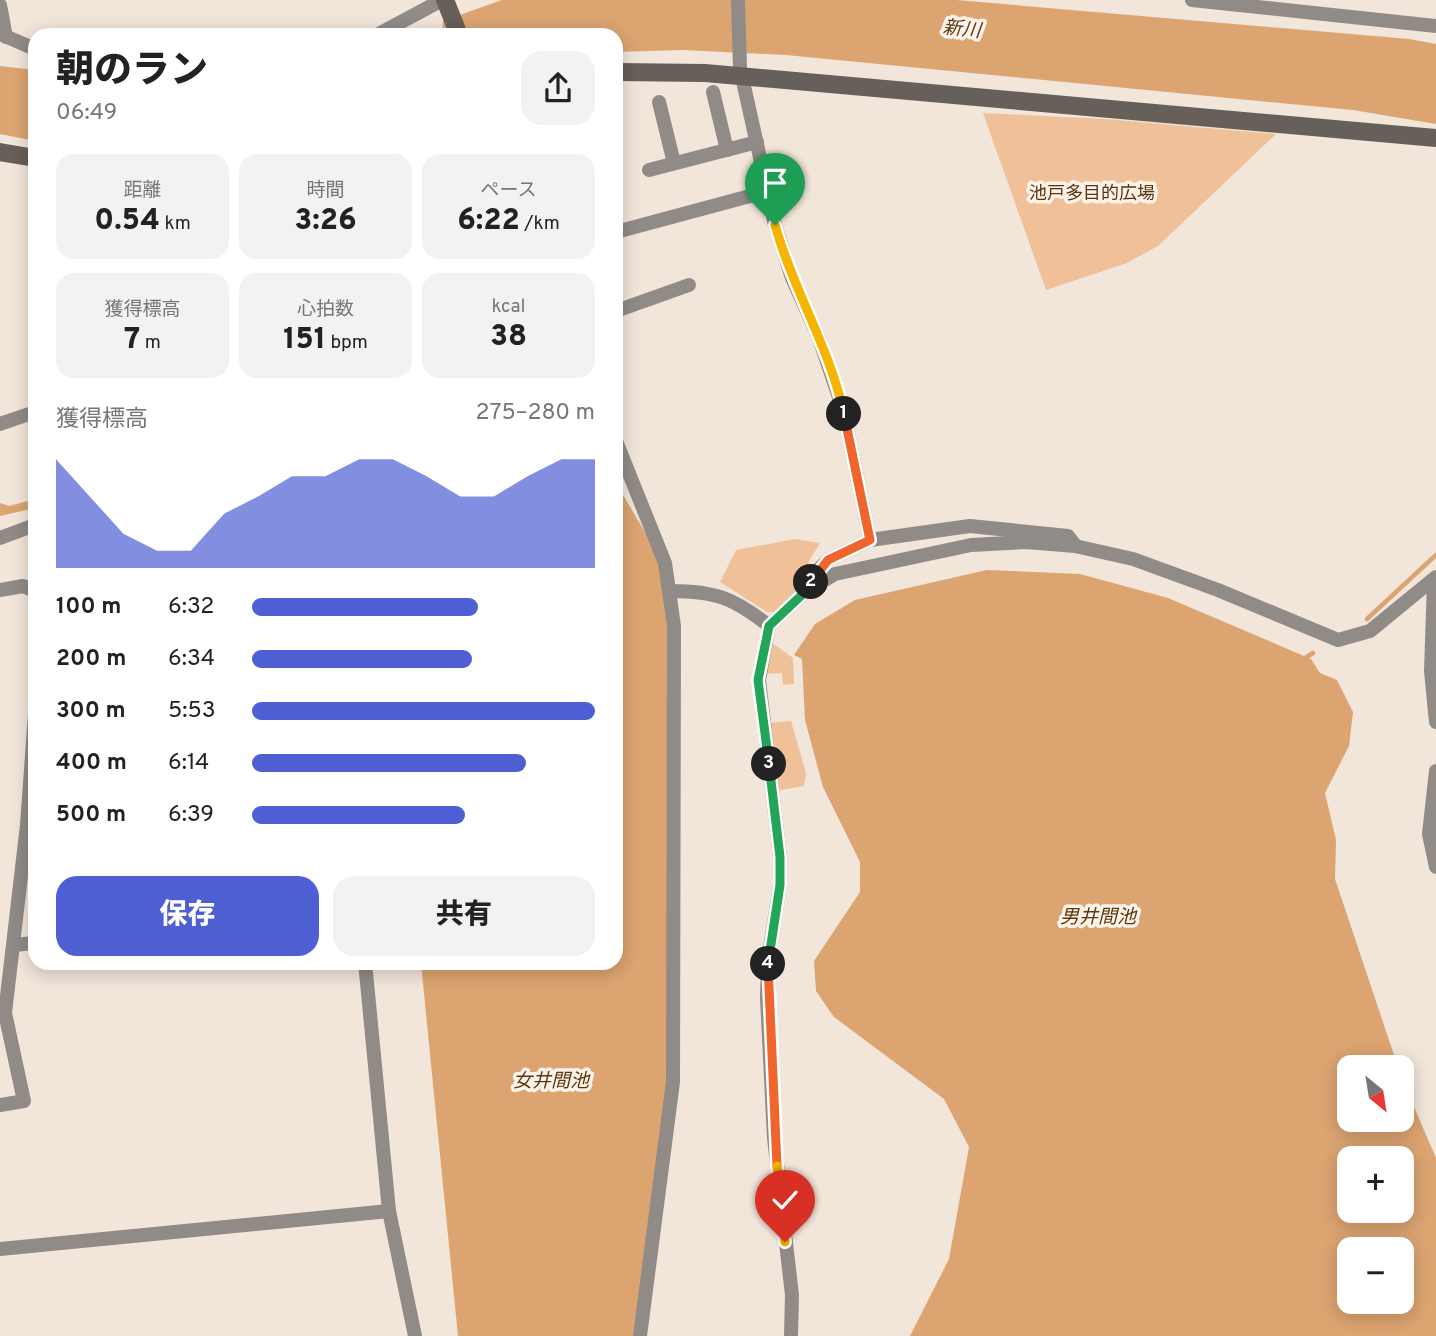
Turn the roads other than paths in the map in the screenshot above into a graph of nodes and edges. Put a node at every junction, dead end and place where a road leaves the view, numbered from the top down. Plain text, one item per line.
1 (738, 0) edge
2 (1192, 0) edge
3 (445, 3) edge
4 (1260, 3) edge
5 (0, 5) edge
6 (1436, 26) edge
7 (392, 28) edge
8 (456, 28) edge
9 (3, 36) edge
10 (28, 46) edge
11 (623, 72) edge
12 (741, 72) junction
13 (713, 92) dead end
14 (659, 102) dead end
15 (1436, 138) edge
16 (757, 142) junction
17 (727, 150) junction
18 (0, 152) edge
19 (28, 157) edge
20 (674, 163) junction
21 (649, 170) dead end
22 (769, 191) junction
23 (623, 230) edge
24 (689, 285) dead end
25 (623, 309) edge
26 (28, 414) edge
27 (0, 424) edge
28 (623, 458) edge
29 (28, 527) edge
30 (0, 537) edge
31 (870, 540) junction
32 (1076, 546) junction
33 (1435, 579) edge
34 (28, 588) edge
35 (0, 590) edge
36 (671, 591) junction
37 (806, 591) junction
38 (769, 626) junction
39 (1436, 722) edge
40 (1436, 771) edge
41 (28, 811) edge
42 (1436, 867) edge
43 (28, 944) edge
44 (13, 945) junction
45 (366, 970) edge
46 (5, 1046) edge
47 (0, 1105) edge
48 (389, 1211) junction
49 (0, 1249) edge
50 (415, 1336) edge
51 (640, 1336) edge
52 (791, 1336) edge

1 - 12 street
2 - 4 street
3 - 7 street
3 - 8 street
4 - 6 street
5 - 9 street
9 - 10 street
11 - 12 street
12 - 15 street
12 - 16 street
13 - 17 street
14 - 20 street
16 - 17 street
16 - 22 street
17 - 20 street
18 - 19 street
20 - 21 street
22 - 23 street
22 - 31 street
24 - 25 street
26 - 27 street
28 - 36 street
29 - 30 street
31 - 32 street
31 - 37 street
32 - 33 street
32 - 37 street
33 - 39 street
34 - 35 street
36 - 38 street
36 - 51 street
37 - 38 street
38 - 52 street
40 - 42 street
41 - 44 street
43 - 44 street
44 - 46 street
45 - 48 street
46 - 47 street
48 - 49 street
48 - 50 street

